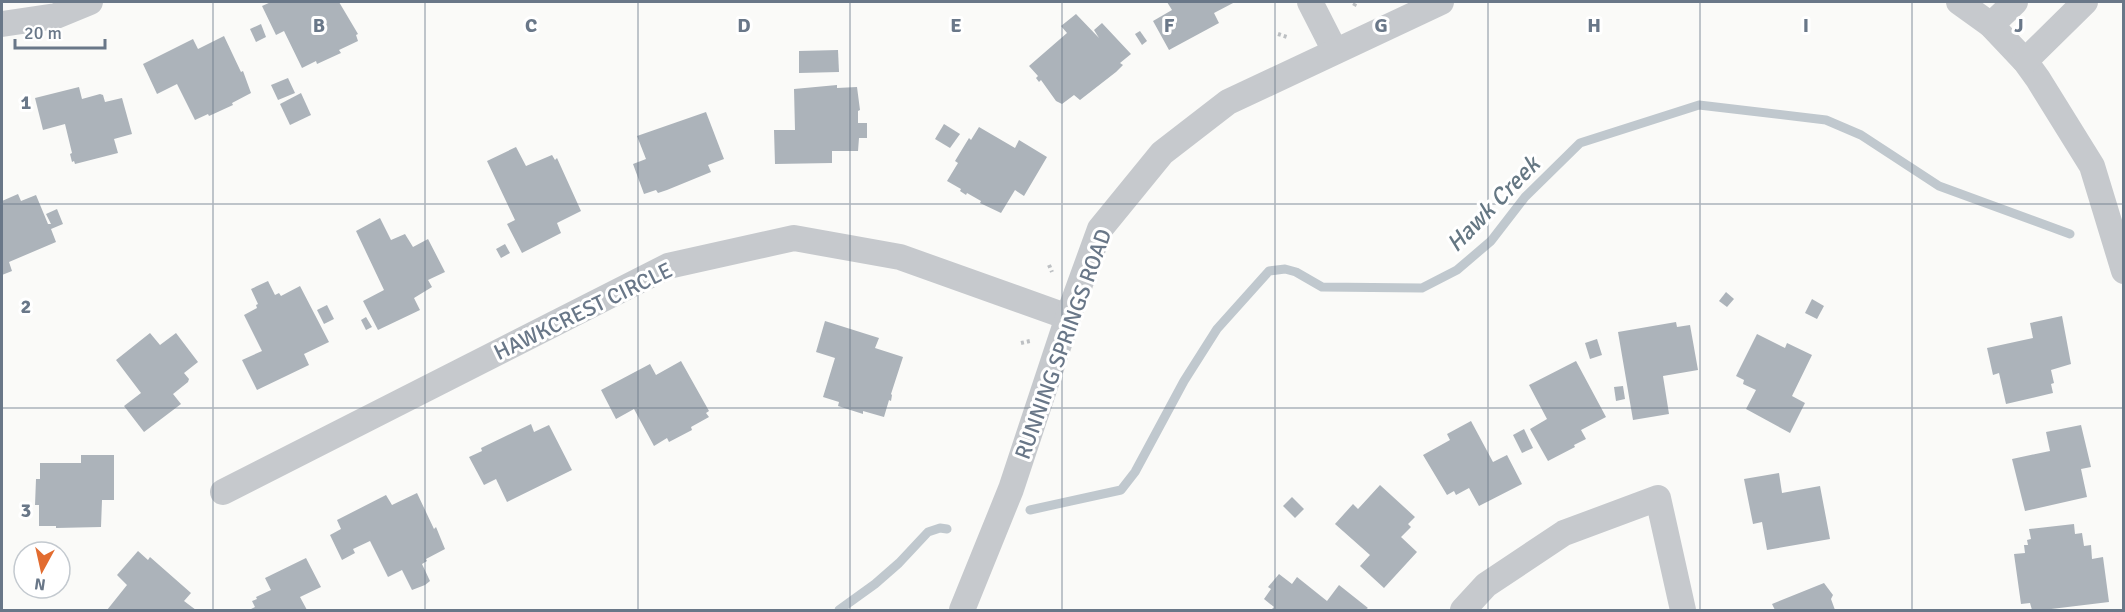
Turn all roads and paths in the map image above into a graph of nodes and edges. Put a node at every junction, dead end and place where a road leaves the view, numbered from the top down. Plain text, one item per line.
1 (90, 2) edge
2 (1310, 2) edge
3 (1441, 2) edge
4 (1959, 2) edge
5 (2015, 2) edge
6 (2085, 2) edge
7 (2, 24) edge
8 (1991, 25) junction
9 (1278, 34) dead end
10 (1287, 37) dead end
11 (1335, 51) junction
12 (2025, 61) junction
13 (1049, 265) dead end
14 (2124, 271) edge
15 (1052, 273) dead end
16 (1068, 317) junction
17 (1030, 341) dead end
18 (1021, 343) dead end
19 (223, 492) dead end
20 (962, 610) edge
21 (1464, 610) edge
22 (1683, 610) edge

1 - 7 street
2 - 11 street
3 - 11 street, RUNNING SPRINGS ROAD
4 - 8 street
5 - 8 street
6 - 12 street
8 - 12 street
9 - 10 path
11 - 16 street, RUNNING SPRINGS ROAD
12 - 14 street
13 - 15 path
16 - 19 street, HAWKCREST CIRCLE
16 - 20 street, RUNNING SPRINGS ROAD
17 - 18 path
21 - 22 street

